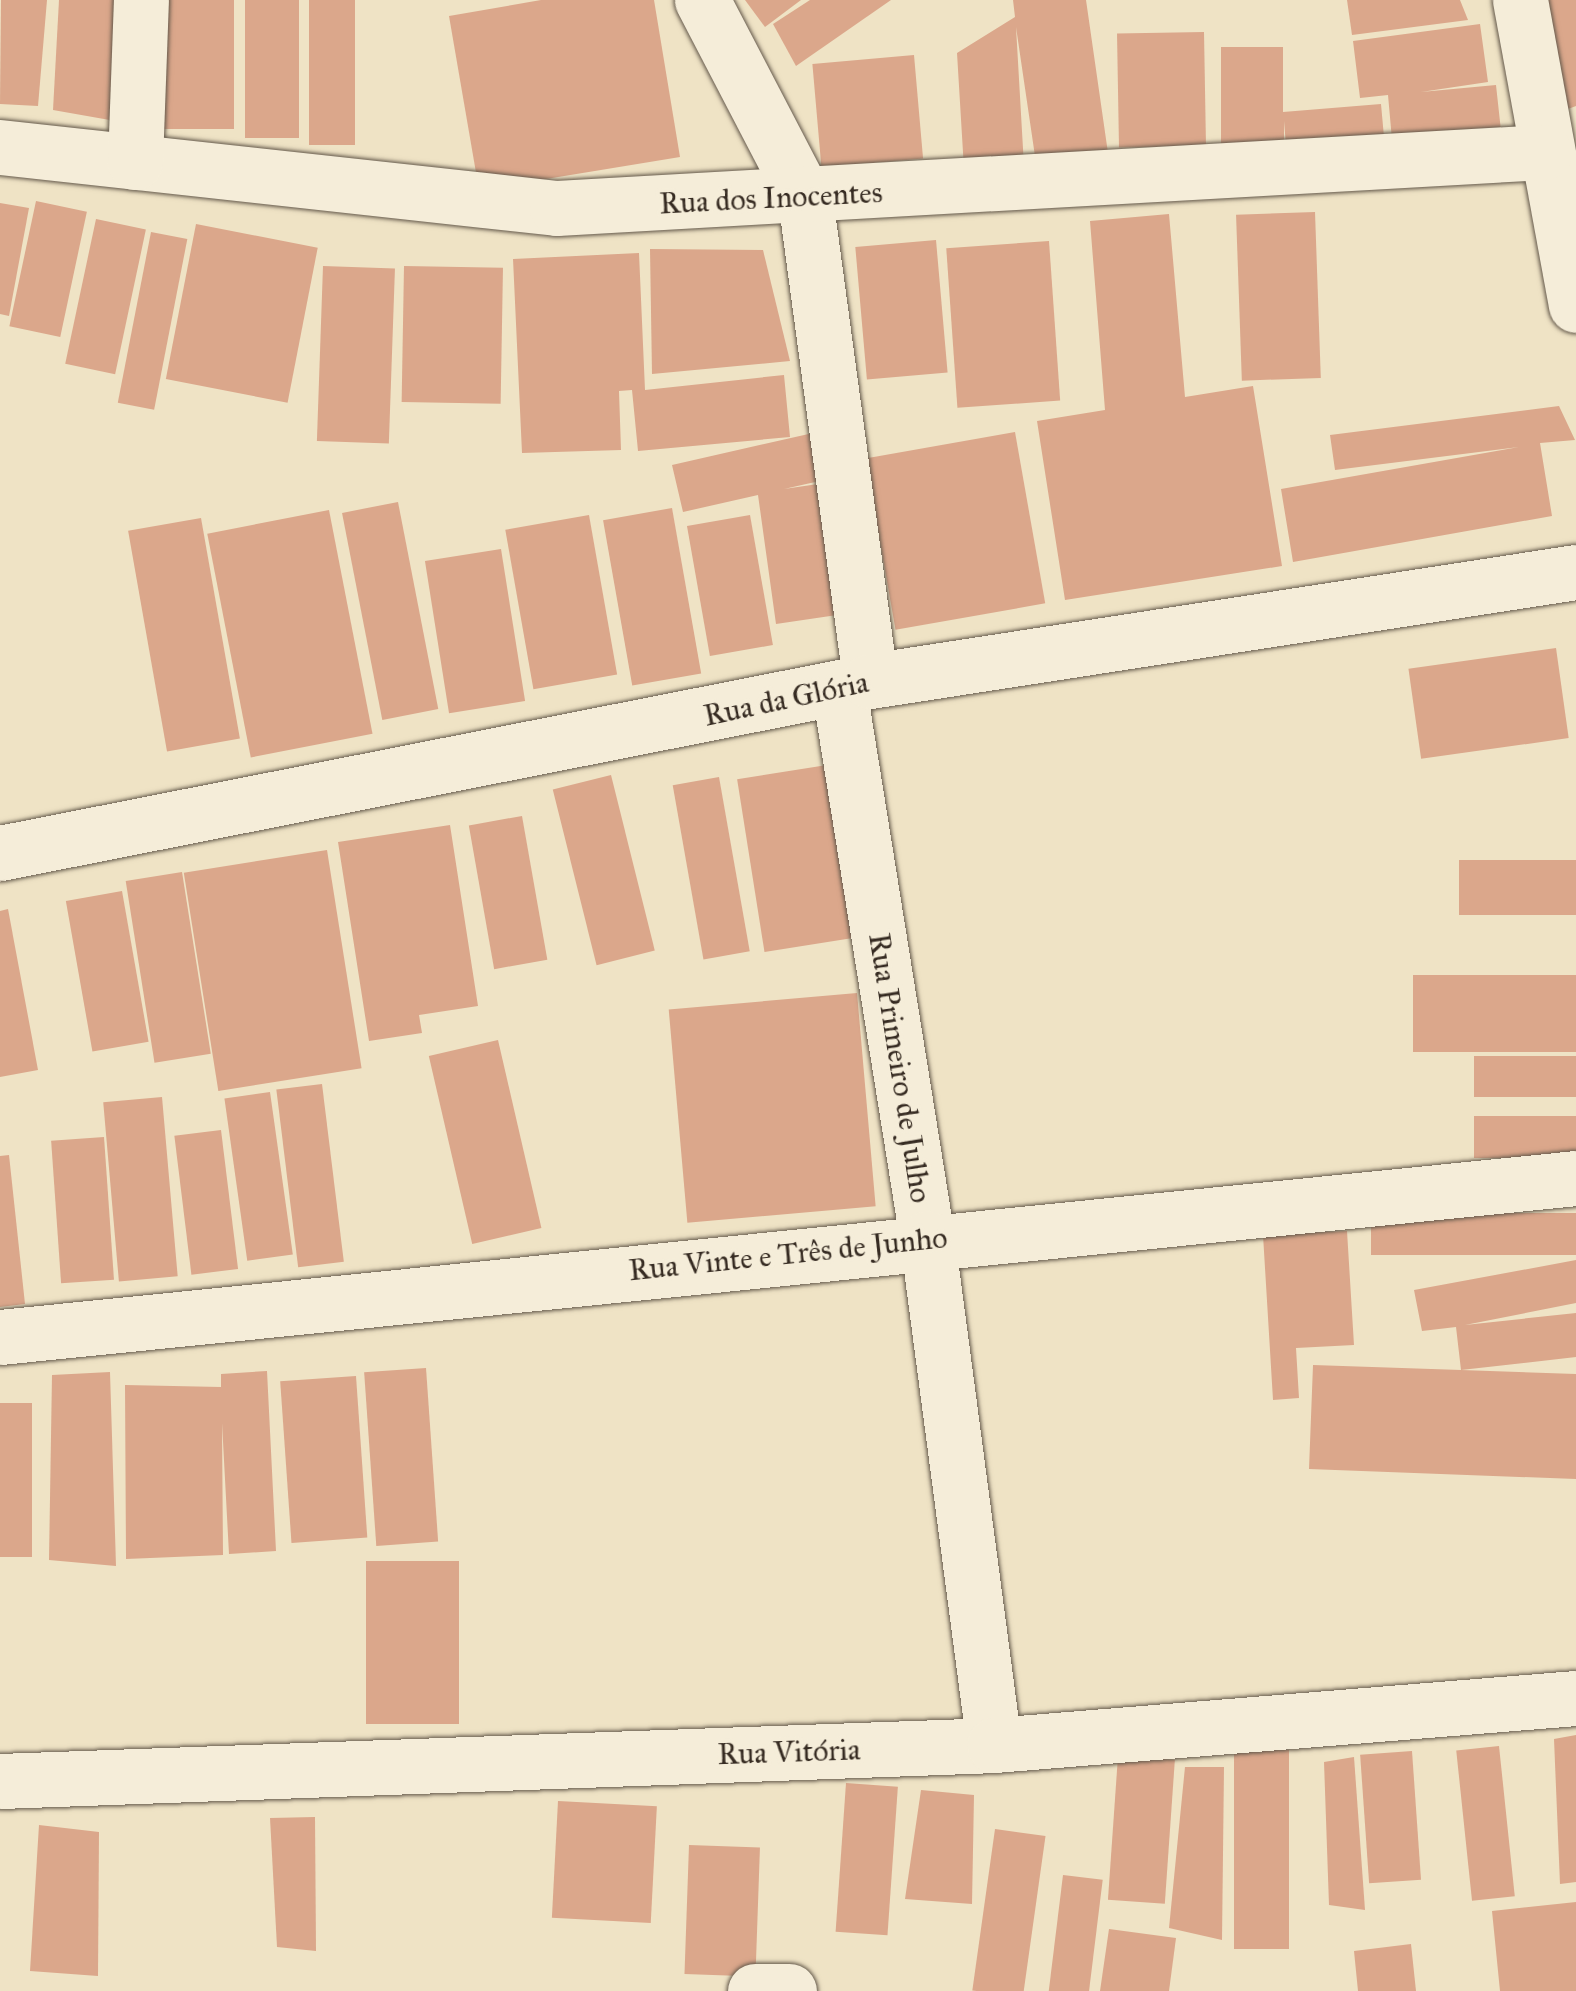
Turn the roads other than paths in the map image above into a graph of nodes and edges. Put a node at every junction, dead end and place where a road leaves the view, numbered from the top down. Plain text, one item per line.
1 (141, 0) edge
2 (702, 0) edge
3 (1520, 0) edge
4 (0, 147) edge
5 (1544, 152) junction
6 (135, 162) junction
7 (805, 198) junction
8 (1576, 305) edge
9 (1576, 572) edge
10 (855, 685) junction
11 (0, 854) edge
12 (1576, 1178) edge
13 (927, 1238) junction
14 (0, 1338) edge
15 (1576, 1698) edge
16 (994, 1745) junction
17 (0, 1782) edge
18 (755, 1991) edge
19 (789, 1991) edge

1 - 6 street
2 - 7 street, Rua Primeiro de Julho
3 - 5 street
4 - 6 street, Rua dos Inocentes
5 - 7 street, Rua dos Inocentes
5 - 8 street
6 - 7 street, Rua dos Inocentes
7 - 10 street, Rua Primeiro de Julho
9 - 10 street, Rua da Glória
10 - 11 street, Rua da Glória
10 - 13 street, Rua Primeiro de Julho
12 - 13 street, Rua Vinte e Três de Junho
13 - 14 street, Rua Vinte e Três de Junho
13 - 16 street, Rua Primeiro de Julho
15 - 16 street, Rua Vitória
16 - 17 street, Rua Vitória
18 - 19 street

